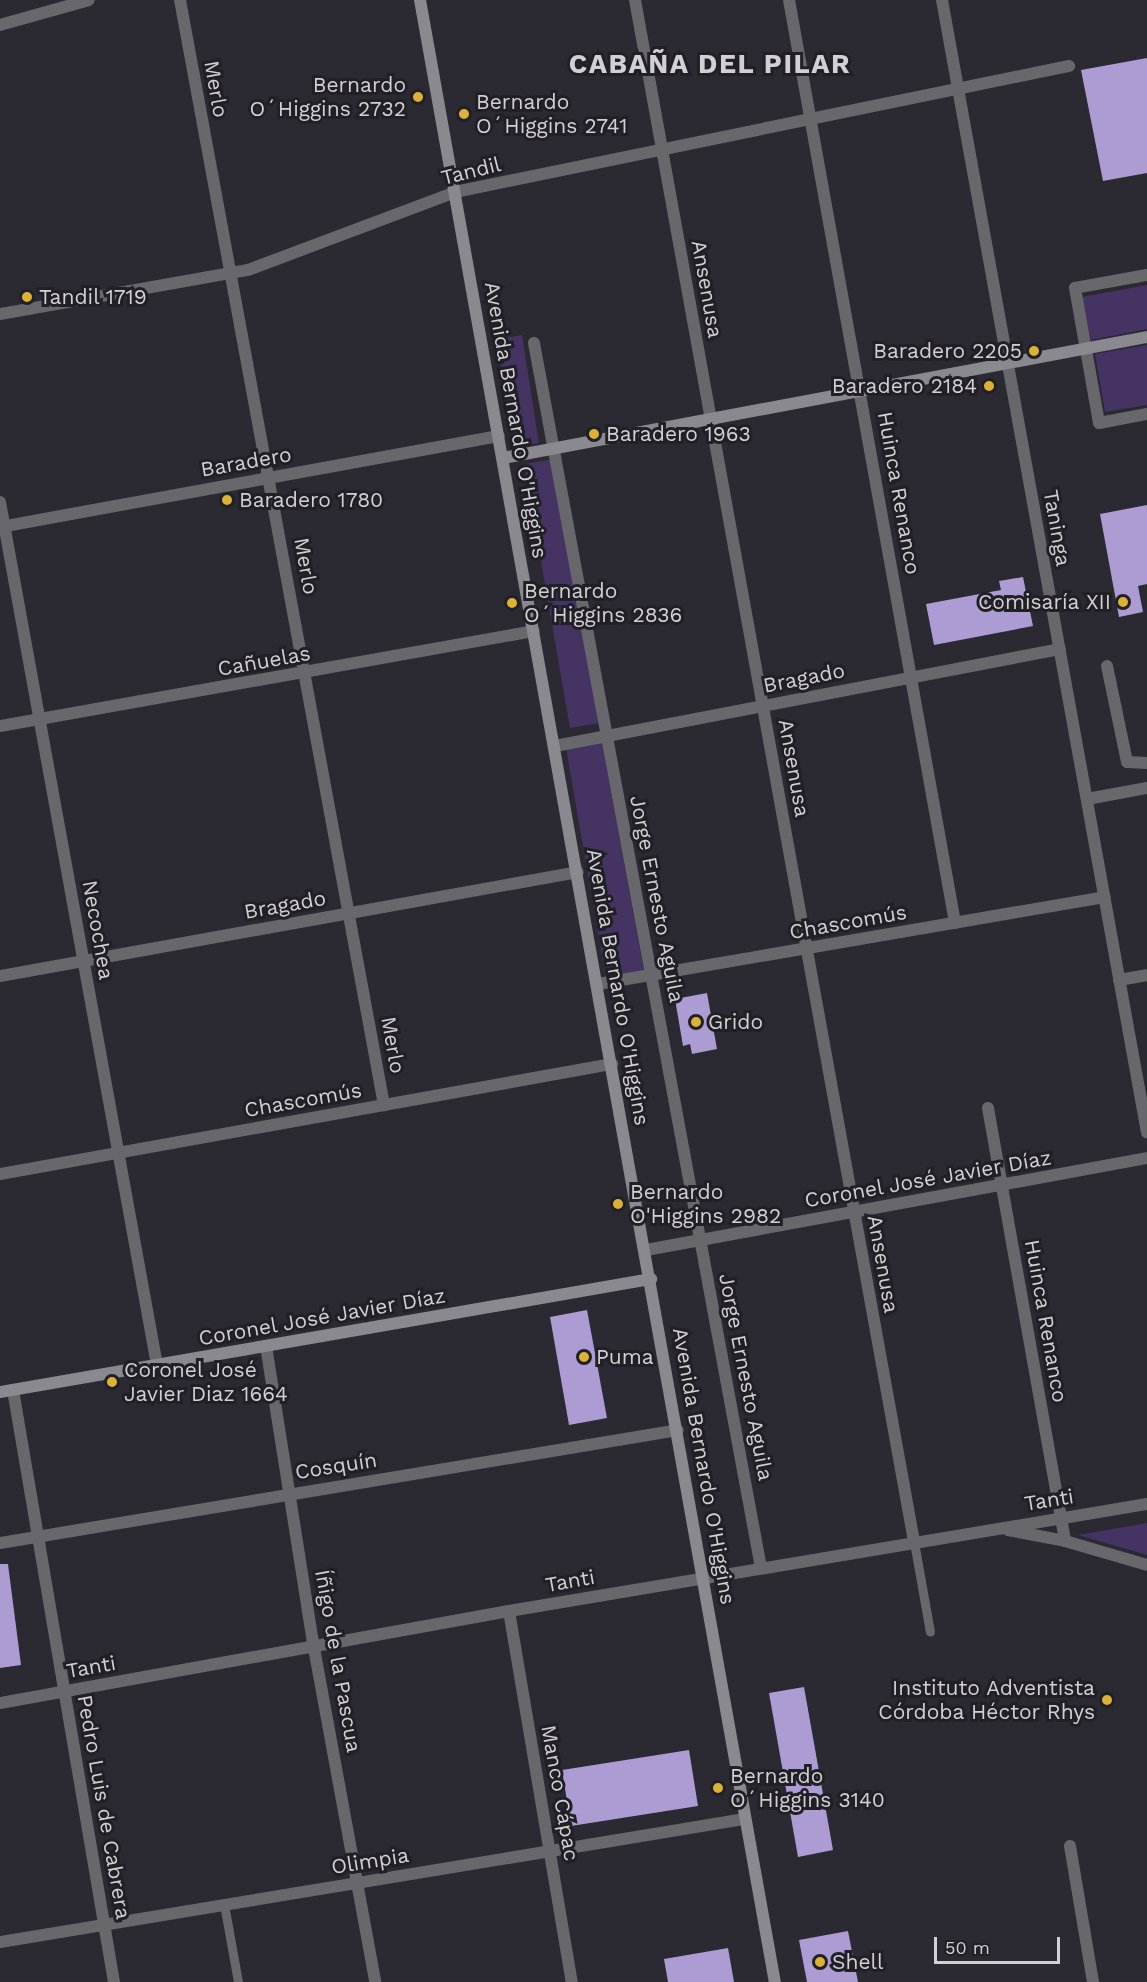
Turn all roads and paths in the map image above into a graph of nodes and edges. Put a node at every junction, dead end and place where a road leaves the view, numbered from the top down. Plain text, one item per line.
1 (89, 0) edge
2 (180, 0) edge
3 (420, 0) edge
4 (635, 0) edge
5 (789, 0) edge
6 (942, 0) edge
7 (0, 25) edge
8 (1069, 66) dead end
9 (958, 90) junction
10 (811, 120) junction
11 (662, 150) junction
12 (455, 192) junction
13 (231, 274) junction
14 (1147, 274) edge
15 (0, 315) edge
16 (1147, 337) edge
17 (534, 343) dead end
18 (1086, 348) junction
19 (1008, 363) junction
20 (861, 391) junction
21 (1147, 414) edge
22 (711, 419) junction
23 (499, 436) junction
24 (554, 450) junction
25 (503, 458) junction
26 (270, 478) junction
27 (0, 502) edge
28 (2, 526) edge
29 (534, 631) junction
30 (1060, 650) junction
31 (1107, 666) dead end
32 (306, 674) junction
33 (912, 677) junction
34 (763, 705) junction
35 (39, 718) junction
36 (0, 726) edge
37 (606, 735) junction
38 (555, 746) junction
39 (1147, 763) edge
40 (1147, 788) edge
41 (1087, 799) junction
42 (578, 872) junction
43 (1104, 897) junction
44 (349, 913) junction
45 (955, 923) junction
46 (807, 949) junction
47 (84, 961) junction
48 (1147, 975) edge
49 (0, 976) edge
50 (651, 976) junction
51 (1119, 980) junction
52 (598, 984) junction
53 (612, 1064) junction
54 (384, 1105) junction
55 (988, 1108) dead end
56 (1147, 1133) edge
57 (118, 1152) junction
58 (1147, 1158) edge
59 (0, 1174) edge
60 (1002, 1185) junction
61 (854, 1212) junction
62 (700, 1240) junction
63 (646, 1250) junction
64 (651, 1279) junction
65 (266, 1346) junction
66 (157, 1365) junction
67 (13, 1390) junction
68 (0, 1392) edge
69 (678, 1430) junction
70 (291, 1493) junction
71 (1147, 1504) edge
72 (1061, 1518) junction
73 (998, 1528) junction
74 (38, 1536) junction
75 (1065, 1540) junction
76 (914, 1542) junction
77 (0, 1543) edge
78 (1147, 1565) edge
79 (761, 1568) junction
80 (705, 1577) junction
81 (508, 1611) junction
82 (930, 1632) dead end
83 (314, 1648) junction
84 (65, 1692) junction
85 (0, 1702) edge
86 (746, 1819) junction
87 (1070, 1846) dead end
88 (550, 1851) junction
89 (358, 1882) junction
90 (224, 1904) junction
91 (104, 1924) junction
92 (0, 1942) edge
93 (114, 1982) edge
94 (238, 1982) edge
95 (375, 1982) edge
96 (572, 1982) edge
97 (775, 1982) edge
98 (1094, 1982) edge

1 - 7 street
2 - 13 street, Merlo
3 - 12 main road, Avenida Bernardo O'Higgins
4 - 11 street, Ansenusa
5 - 10 street, Huinca Renanco
6 - 9 street, Taninga
8 - 9 street, Tandil
9 - 10 street, Tandil
9 - 19 street, Taninga
10 - 11 street, Tandil
10 - 20 street, Huinca Renanco
11 - 12 street, Tandil
11 - 22 street, Ansenusa
12 - 13 street, Tandil
12 - 23 main road, Avenida Bernardo O'Higgins
13 - 15 street, Tandil
13 - 26 street, Merlo
14 - 18 street
16 - 18 main road
17 - 24 street, Jorge Ernesto Aguila
18 - 19 main road
18 - 21 street
19 - 20 main road
19 - 30 street, Taninga
20 - 22 main road
20 - 33 street, Huinca Renanco
22 - 24 main road
22 - 34 street, Ansenusa
23 - 25 main road, Avenida Bernardo O'Higgins
23 - 26 street, Baradero
24 - 25 main road
24 - 37 street, Jorge Ernesto Aguila
25 - 29 main road, Avenida Bernardo O'Higgins
26 - 28 street, Baradero
26 - 32 street, Merlo
27 - 28 street, Necochea
28 - 35 street, Necochea
29 - 32 street, Cañuelas
29 - 38 main road, Avenida Bernardo O'Higgins
30 - 33 street, Bragado
30 - 41 street, Taninga
31 - 39 street
32 - 35 street, Cañuelas
32 - 44 street, Merlo
33 - 34 street, Bragado
33 - 45 street, Huinca Renanco
34 - 37 street, Bragado
34 - 46 street, Ansenusa
35 - 36 street, Cañuelas
35 - 47 street, Necochea
37 - 38 street, Bragado
37 - 50 street, Jorge Ernesto Aguila
38 - 42 main road, Avenida Bernardo O'Higgins
40 - 41 street
41 - 43 street, Taninga
42 - 44 street, Bragado
42 - 52 main road, Avenida Bernardo O'Higgins
43 - 45 street, Chascomús
43 - 51 street, Taninga
44 - 47 street, Bragado
44 - 54 street, Merlo
45 - 46 street, Chascomús
46 - 50 street, Chascomús
46 - 61 street, Ansenusa
47 - 49 street, Bragado
47 - 57 street, Necochea
48 - 51 street
50 - 52 street, Chascomús
50 - 62 street, Jorge Ernesto Aguila
51 - 56 street, Taninga
52 - 53 main road, Avenida Bernardo O'Higgins
53 - 54 street, Chascomús
53 - 63 main road, Avenida Bernardo O'Higgins
54 - 57 street, Chascomús
55 - 60 street, Huinca Renanco
57 - 59 street, Chascomús
57 - 66 street, Necochea
58 - 60 street, Coronel José Javier Díaz
60 - 61 street, Coronel José Javier Díaz
60 - 72 street, Huinca Renanco
61 - 62 street, Coronel José Javier Díaz
61 - 76 street, Ansenusa
62 - 63 street, Coronel José Javier Díaz
62 - 79 street, Jorge Ernesto Aguila
63 - 64 main road, Avenida Bernardo O'Higgins
64 - 65 main road, Coronel José Javier Díaz
64 - 69 main road, Avenida Bernardo O'Higgins
65 - 66 main road, Coronel José Javier Díaz
65 - 70 street, Íñigo de la Pascua
66 - 67 main road, Coronel José Javier Díaz
67 - 68 main road, Coronel José Javier Díaz
67 - 74 street, Pedro Luis de Cabrera
69 - 70 street, Cosquín
69 - 80 main road, Avenida Bernardo O'Higgins
70 - 74 street, Cosquín
70 - 83 street, Íñigo de la Pascua
71 - 72 street, Tanti
72 - 73 street, Tanti
72 - 75 street, Huinca Renanco
73 - 75 street
73 - 76 street, Tanti
74 - 77 street, Cosquín
74 - 84 street, Pedro Luis de Cabrera
75 - 78 street
76 - 79 street, Tanti
76 - 82 lane
79 - 80 street, Tanti
80 - 81 street, Tanti
80 - 86 main road, Avenida Bernardo O'Higgins
81 - 83 street, Tanti
81 - 88 street, Manco Cápac
83 - 84 street, Tanti
83 - 89 street, Íñigo de la Pascua
84 - 85 street, Tanti
84 - 91 street, Pedro Luis de Cabrera
86 - 88 street, Olimpia
86 - 97 main road, Avenida Bernardo O'Higgins
87 - 98 street
88 - 89 street, Olimpia
88 - 96 street, Manco Cápac
89 - 90 street, Olimpia
89 - 95 street, Íñigo de la Pascua
90 - 91 street, Olimpia
90 - 94 lane
91 - 92 street, Olimpia
91 - 93 street, Pedro Luis de Cabrera

